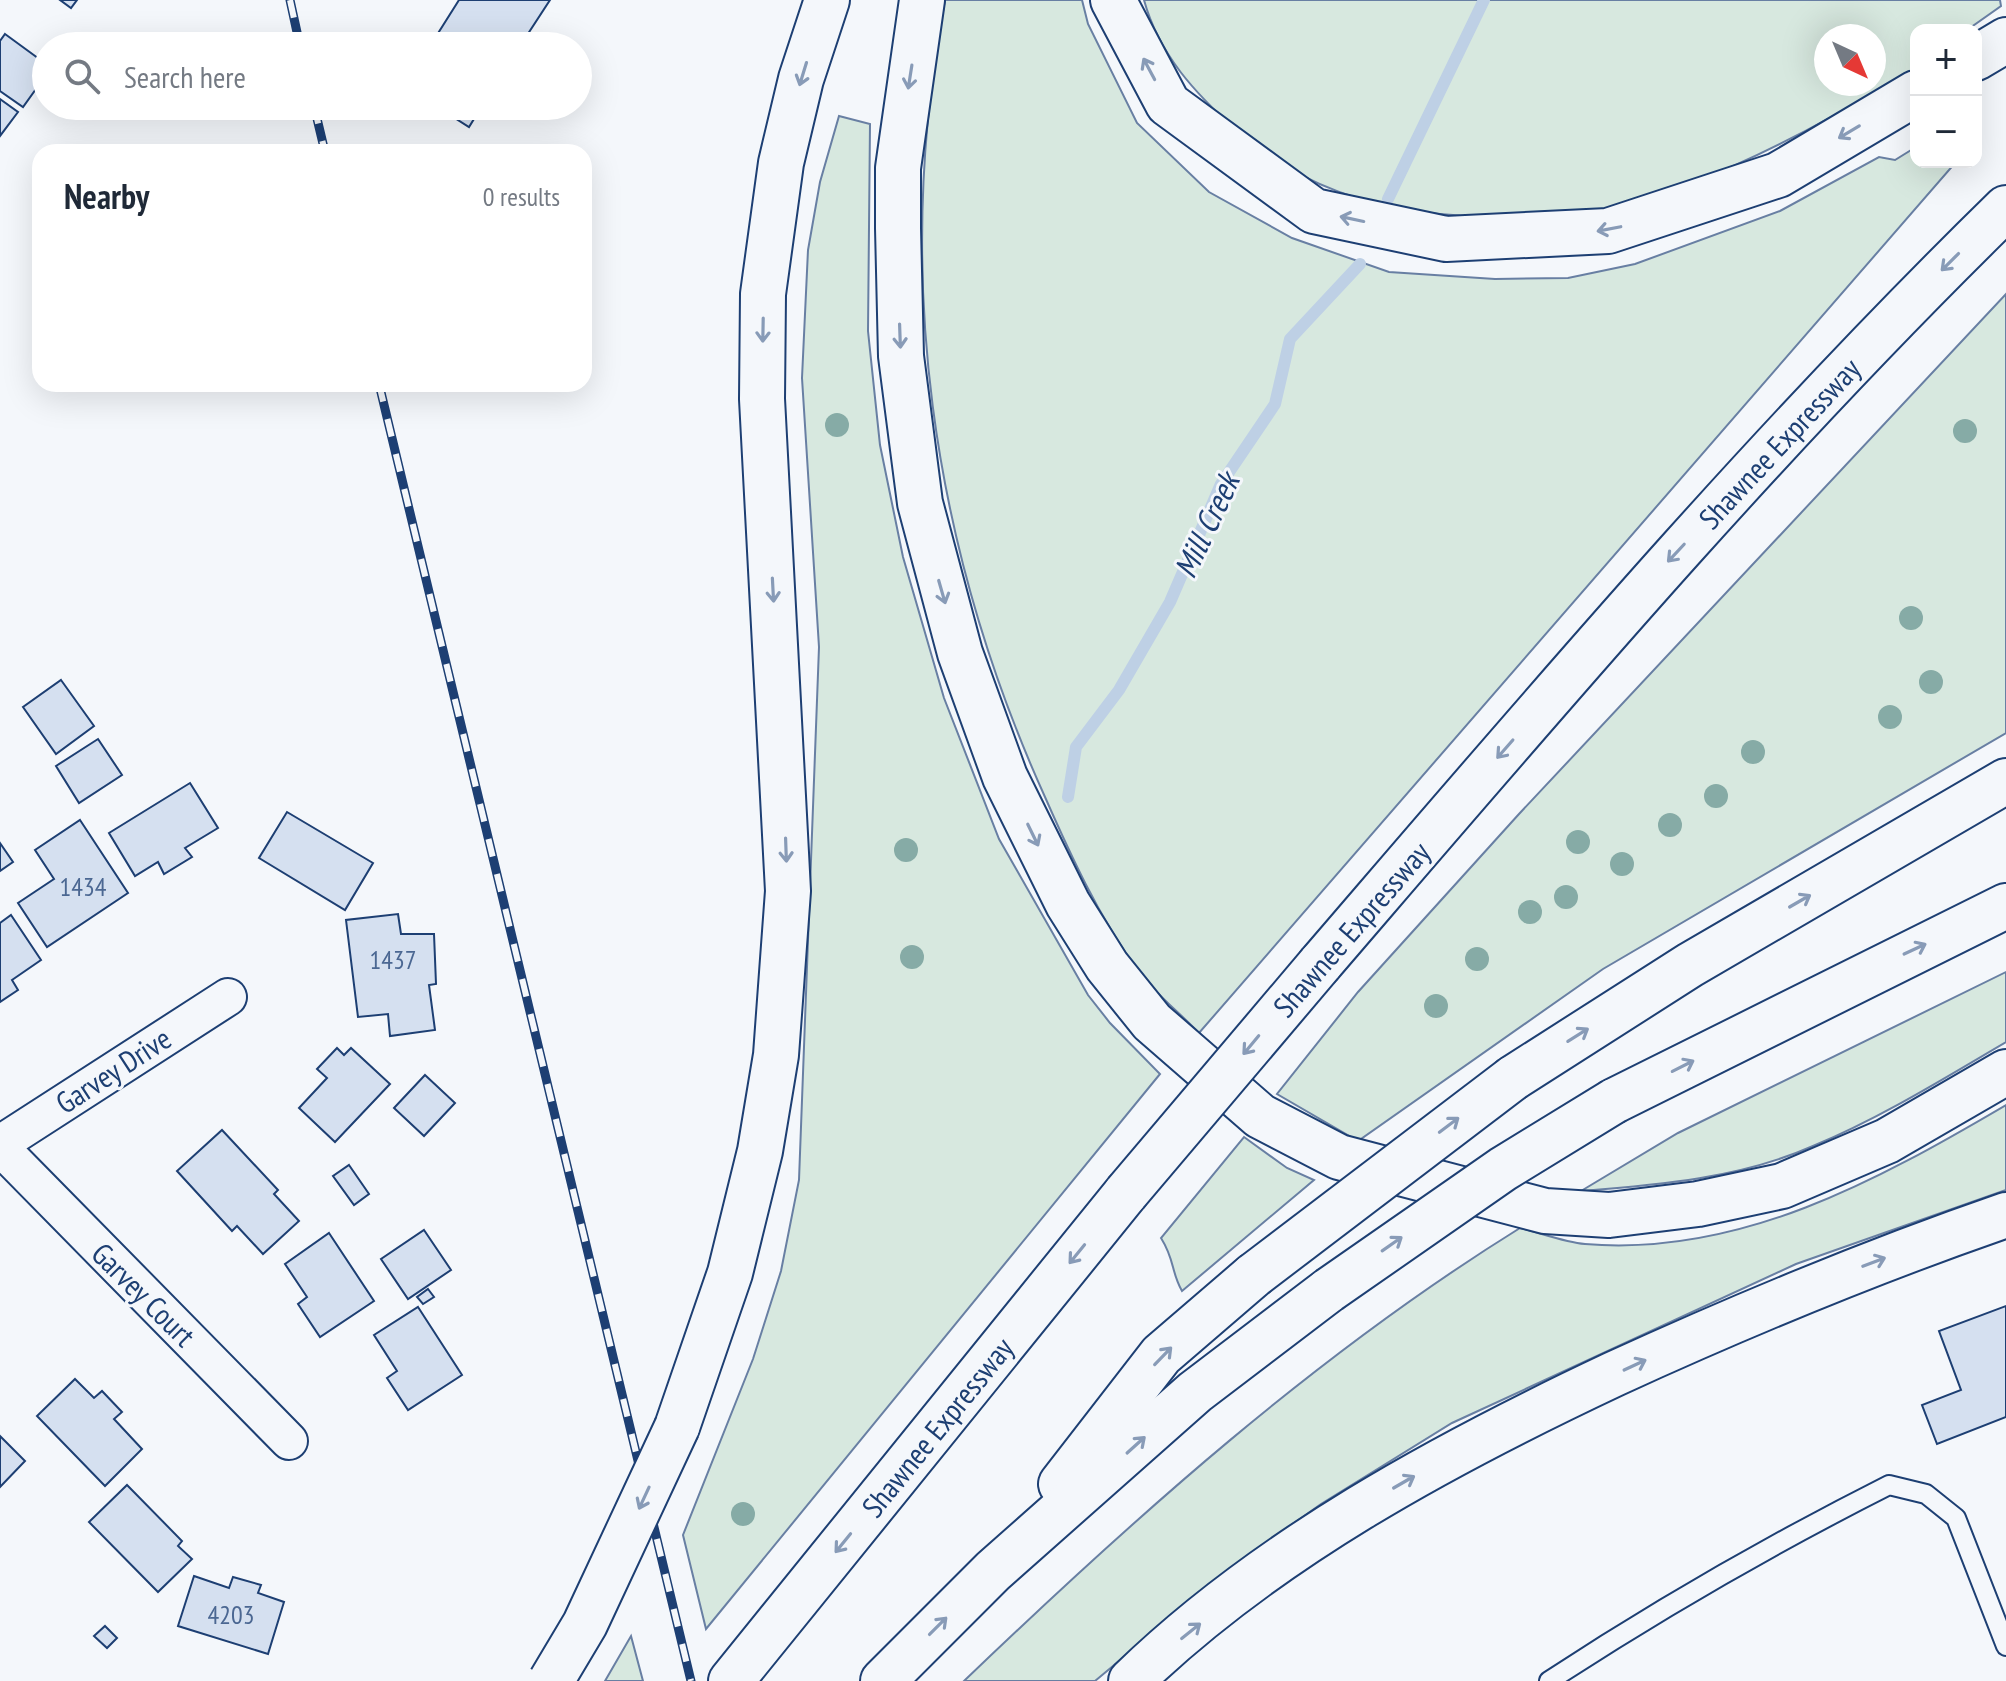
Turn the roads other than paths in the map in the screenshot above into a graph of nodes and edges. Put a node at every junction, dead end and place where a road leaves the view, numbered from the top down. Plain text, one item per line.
1 (827, 0) edge
2 (922, 0) edge
3 (1113, 0) edge
4 (2006, 40) edge
5 (1982, 54) edge
6 (1911, 96) edge
7 (2006, 208) edge
8 (2006, 781) edge
9 (2006, 906) edge
10 (228, 997) dead end
11 (2006, 1072) edge
12 (0, 1146) edge
13 (2006, 1215) edge
14 (289, 1441) dead end
15 (993, 1571) junction
16 (2006, 1646) edge
17 (551, 1681) edge
18 (731, 1681) edge
19 (883, 1681) edge
20 (1131, 1681) edge
21 (1549, 1681) edge

1 -> 17 highway, bridge
2 -> 11 highway
6 -> 3 highway
4 - 5 highway
7 -> 18 highway, Shawnee Expressway, bridge
15 -> 8 highway, bridge
15 -> 9 highway, bridge
10 - 12 street, Garvey Drive
12 - 14 street, Garvey Court
20 -> 13 highway
19 -> 15 highway
16 - 21 lane

